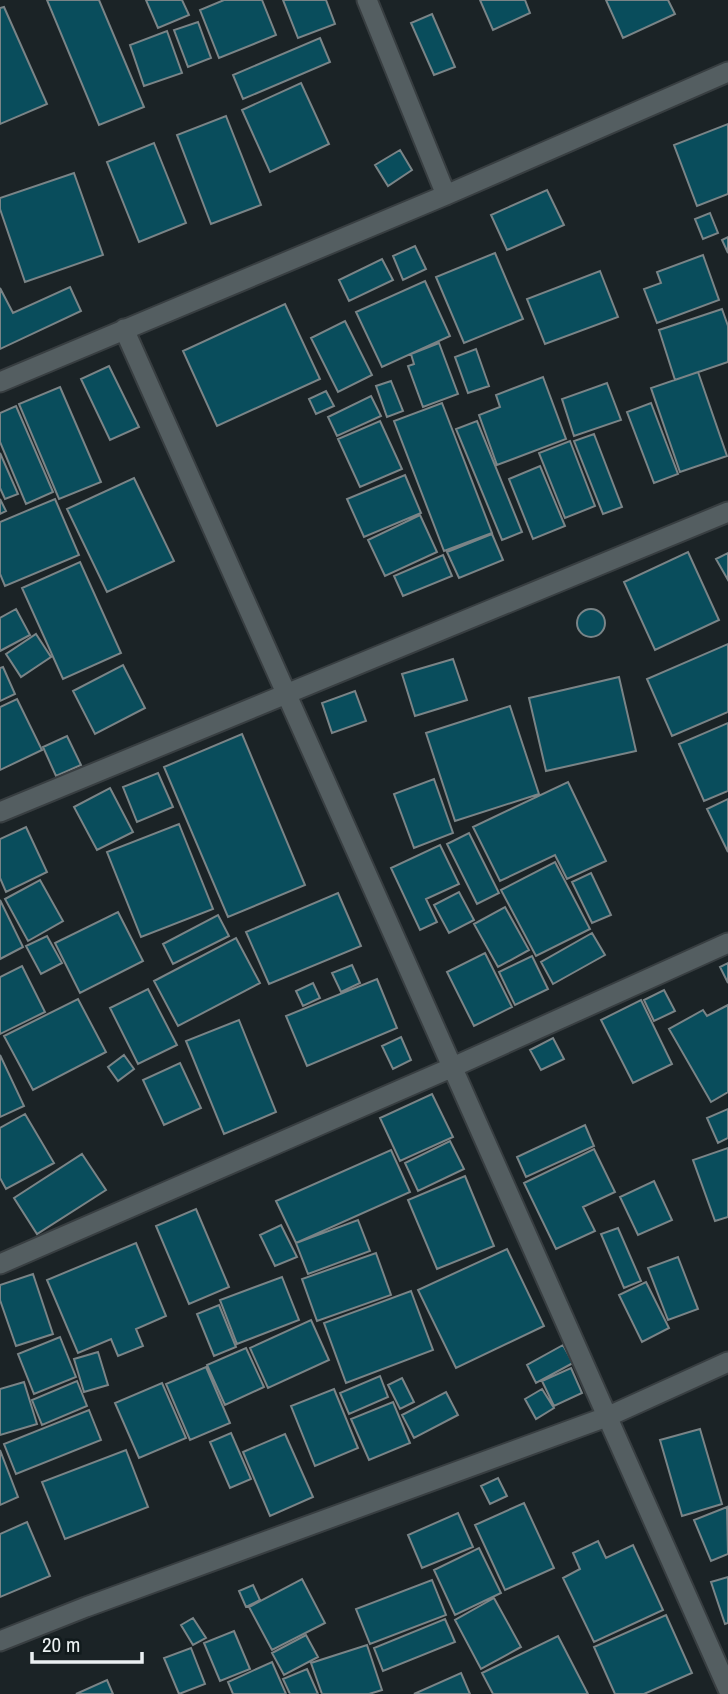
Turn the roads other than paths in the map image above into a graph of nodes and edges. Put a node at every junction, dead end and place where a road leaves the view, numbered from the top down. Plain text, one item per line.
1 (367, 0) edge
2 (728, 72) edge
3 (446, 195) junction
4 (124, 329) junction
5 (0, 382) edge
6 (728, 512) edge
7 (285, 694) junction
8 (0, 812) edge
9 (728, 943) edge
10 (453, 1068) junction
11 (0, 1264) edge
12 (728, 1362) edge
13 (609, 1416) junction
14 (0, 1641) edge
15 (728, 1689) edge

1 - 3 street
2 - 3 street
3 - 4 street
4 - 5 street
4 - 7 street
6 - 7 street
7 - 8 street
7 - 10 street
9 - 10 street
10 - 11 street
10 - 13 street
12 - 13 street
13 - 14 street
13 - 15 street

